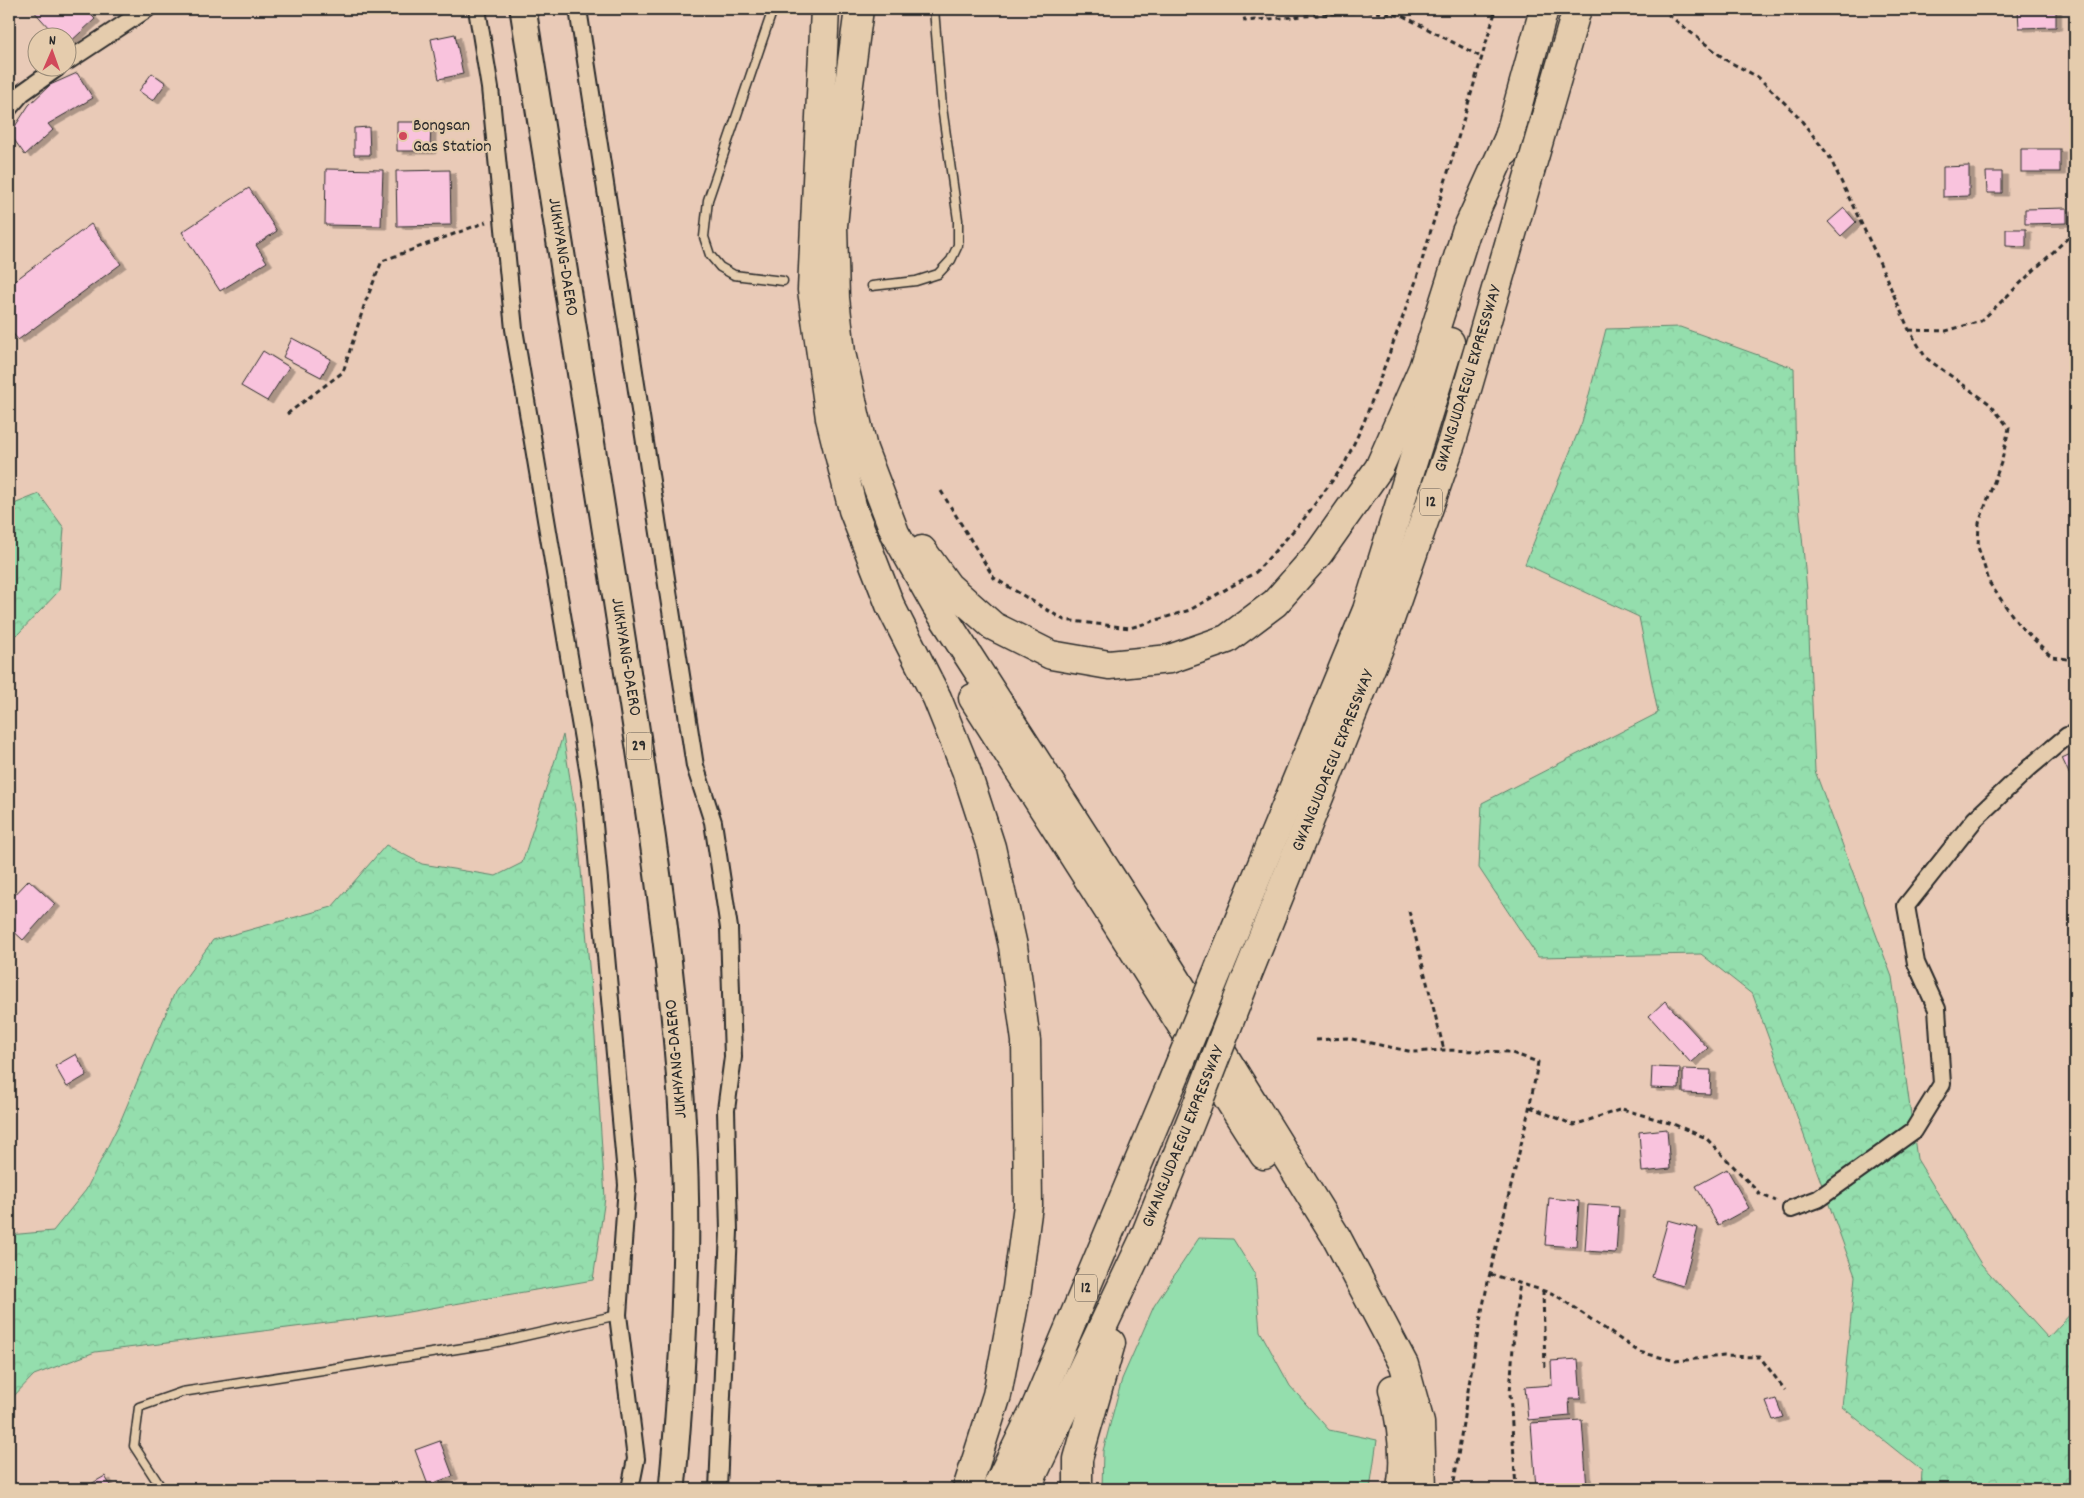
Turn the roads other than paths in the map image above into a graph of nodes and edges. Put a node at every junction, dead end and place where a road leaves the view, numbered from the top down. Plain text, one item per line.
1 (147, 9) edge
2 (477, 9) edge
3 (523, 9) edge
4 (578, 9) edge
5 (773, 9) edge
6 (825, 9) edge
7 (859, 9) edge
8 (934, 9) edge
9 (1544, 9) edge
10 (1577, 9) edge
11 (78, 54) edge
12 (43, 78) edge
13 (9, 108) edge
14 (1510, 135) junction
15 (783, 281) dead end
16 (872, 286) dead end
17 (852, 453) junction
18 (2075, 734) edge
19 (1791, 1209) road end
20 (1143, 1241) junction
21 (618, 1315) junction
22 (162, 1489) edge
23 (630, 1489) edge
24 (672, 1489) edge
25 (718, 1489) edge
26 (966, 1489) edge
27 (996, 1489) edge
28 (1026, 1489) edge
29 (1078, 1489) edge
30 (1401, 1489) edge
31 (1422, 1489) edge

1 - 11 street
2 - 21 street
3 - 24 main road, JUKHYANG-DAERO / 29
4 - 25 street
5 - 15 lane
6 - 17 highway
7 - 17 highway
8 - 16 lane
9 - 14 highway, GWANGJUDAEGU EXPRESSWAY / 12
10 - 20 highway, GWANGJUDAEGU EXPRESSWAY / 12, bridge
12 - 13 street
14 - 17 highway
14 - 27 highway, GWANGJUDAEGU EXPRESSWAY / 12, bridge
17 - 26 highway
17 - 30 highway
17 - 31 highway
18 - 19 street
20 - 28 highway, GWANGJUDAEGU EXPRESSWAY / 12
20 - 29 highway
21 - 22 lane
21 - 23 street

